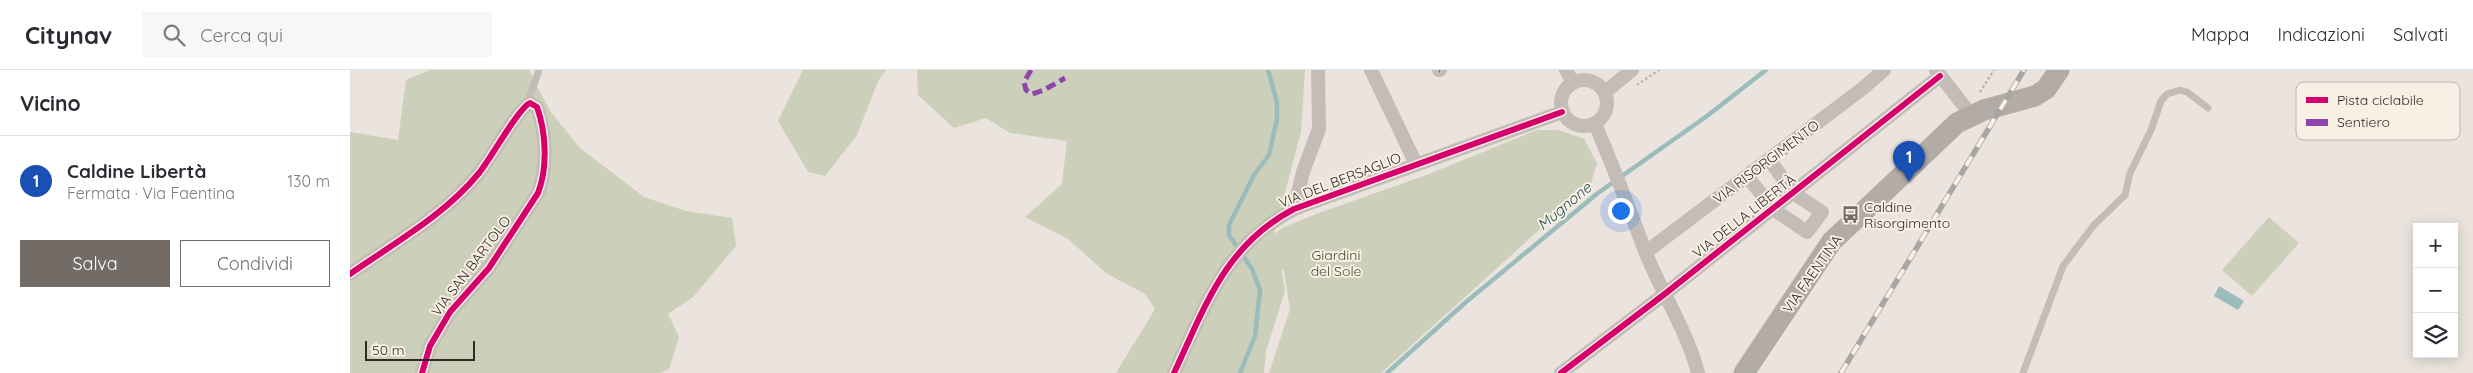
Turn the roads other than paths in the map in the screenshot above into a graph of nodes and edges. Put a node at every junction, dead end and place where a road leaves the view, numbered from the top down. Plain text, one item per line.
1 (539, 70) edge
2 (1318, 70) edge
3 (1371, 70) edge
4 (1884, 70) edge
5 (2059, 70) edge
6 (1938, 73) edge
7 (1570, 76) edge
8 (1632, 77) edge
9 (1605, 92) junction
10 (530, 104) junction
11 (2208, 108) dead end
12 (1562, 112) junction
13 (1971, 115) junction
14 (1595, 124) junction
15 (1769, 159) junction
16 (1416, 164) junction
17 (1747, 176) junction
18 (1793, 193) junction
19 (1294, 208) junction
20 (1773, 208) junction
21 (1646, 252) junction
22 (350, 274) edge
23 (1666, 293) junction
24 (422, 373) edge
25 (1174, 373) edge
26 (1561, 373) edge
27 (1698, 373) edge
28 (1744, 373) edge
29 (2023, 373) edge

1 - 10 lane
2 - 19 street
3 - 16 street
4 - 15 street, VIA RISORGIMENTO
5 - 13 main road, VIA FAENTINA
6 - 13 street
6 - 18 street, VIA DELLA LIBERTÀ
7 - 9 street
7 - 12 street
8 - 9 street
9 - 14 street
10 - 22 street
10 - 24 street, VIA SAN BARTOLO
11 - 29 lane
12 - 14 street
12 - 16 street, VIA DEL BERSAGLIO
13 - 28 main road, VIA FAENTINA
14 - 21 street
15 - 17 street, VIA RISORGIMENTO
15 - 18 street
16 - 19 street, VIA DEL BERSAGLIO
17 - 20 street
17 - 21 street, VIA RISORGIMENTO
18 - 20 street, VIA DELLA LIBERTÀ
18 - 20 street
19 - 25 street, VIA DEL BERSAGLIO
20 - 23 street, VIA DELLA LIBERTÀ
21 - 23 street
23 - 26 street, VIA DELLA LIBERTÀ
23 - 27 street

